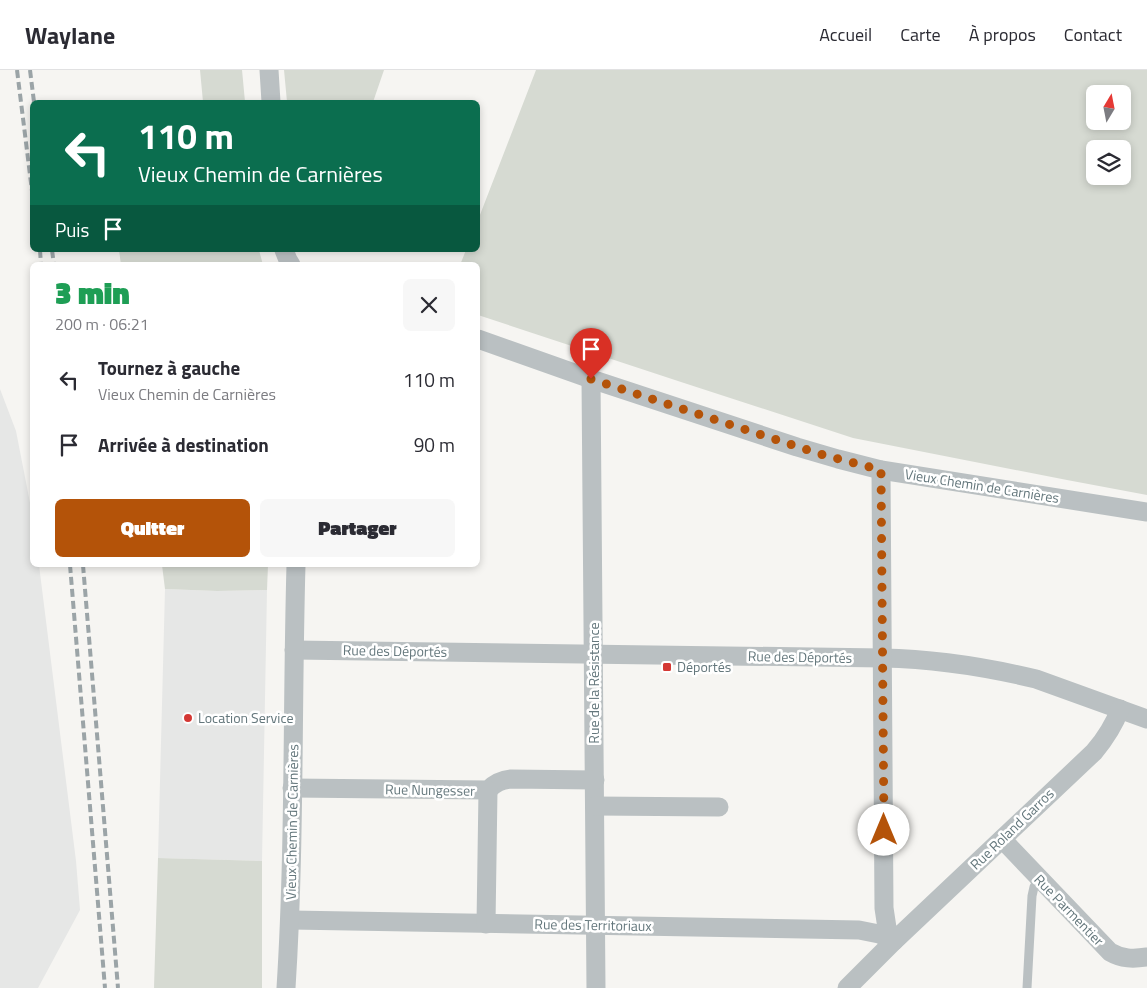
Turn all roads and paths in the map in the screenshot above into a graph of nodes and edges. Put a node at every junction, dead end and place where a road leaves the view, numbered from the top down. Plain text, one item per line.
1 (269, 70) edge
2 (272, 100) edge
3 (480, 340) edge
4 (591, 379) junction
5 (881, 470) junction
6 (1147, 512) edge
7 (296, 567) edge
8 (294, 650) junction
9 (594, 654) junction
10 (883, 658) junction
11 (1120, 709) junction
12 (1147, 719) edge
13 (595, 780) junction
14 (292, 788) junction
15 (488, 790) junction
16 (595, 806) junction
17 (718, 807) dead end
18 (1002, 839) junction
19 (1039, 879) junction
20 (291, 920) junction
21 (486, 924) junction
22 (595, 925) junction
23 (894, 941) junction
24 (1147, 957) edge
25 (286, 988) edge
26 (596, 988) edge
27 (847, 988) edge
28 (1027, 988) edge

1 - 2 street
3 - 4 street, Vieux Chemin de Carnières
4 - 5 street, Vieux Chemin de Carnières
4 - 9 street, Rue de la Résistance
5 - 6 street, Vieux Chemin de Carnières
5 - 10 street
7 - 8 street, Vieux Chemin de Carnières
8 - 9 street, Rue des Déportés
8 - 14 street, Vieux Chemin de Carnières
9 - 10 street, Rue des Déportés
9 - 13 street, Rue de la Résistance
10 - 11 street, Rue des Déportés
10 - 23 street
11 - 12 street, Rue des Déportés
11 - 18 street, Rue Roland Garros
13 - 15 street, Rue Nungesser
13 - 16 street, Rue de la Résistance
14 - 15 street, Rue Nungesser
14 - 20 street, Vieux Chemin de Carnières
15 - 21 street
16 - 17 street
16 - 22 street, Rue de la Résistance
18 - 19 street, Rue Parmentier
18 - 23 street, Rue Roland Garros
19 - 24 street, Rue Parmentier
19 - 28 lane
20 - 21 street, Rue des Territoriaux
20 - 25 street, Vieux Chemin de Carnières
21 - 22 street, Rue des Territoriaux
22 - 23 street, Rue des Territoriaux
22 - 26 street, Rue de la Résistance
23 - 27 street, Rue Roland Garros

